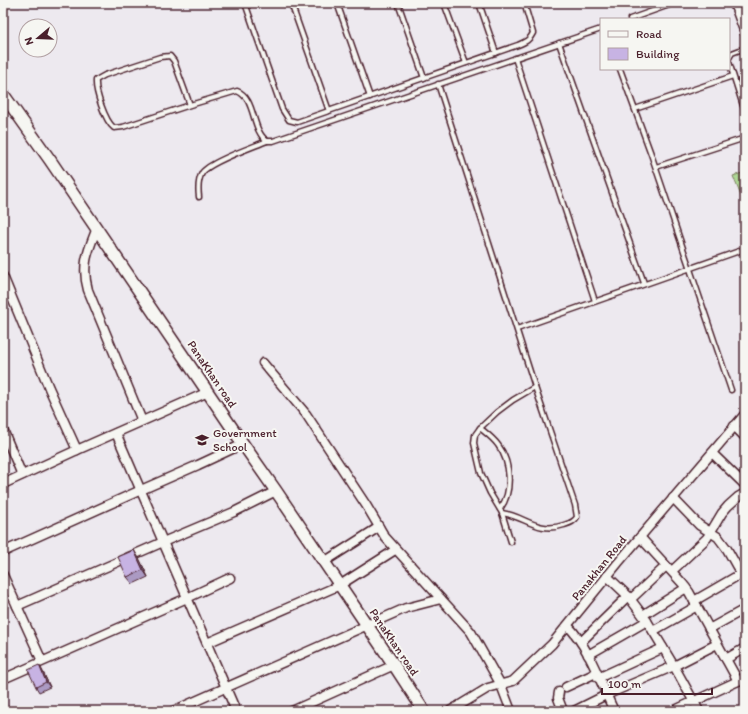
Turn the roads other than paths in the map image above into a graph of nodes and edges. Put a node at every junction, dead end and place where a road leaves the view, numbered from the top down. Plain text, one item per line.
1 (245, 3) edge
2 (292, 3) edge
3 (337, 3) edge
4 (398, 3) edge
5 (444, 3) edge
6 (479, 3) edge
7 (524, 3) edge
8 (675, 3) edge
9 (734, 3) edge
10 (633, 18) edge
11 (600, 29) edge
12 (745, 33) edge
13 (559, 43) junction
14 (745, 48) edge
15 (496, 53) junction
16 (730, 56) edge
17 (515, 58) junction
18 (466, 63) junction
19 (730, 66) edge
20 (620, 70) edge
21 (733, 76) junction
22 (424, 78) junction
23 (438, 84) junction
24 (3, 94) edge
25 (370, 97) junction
26 (190, 105) junction
27 (634, 109) junction
28 (329, 112) junction
29 (745, 112) edge
30 (745, 138) edge
31 (267, 141) junction
32 (656, 167) junction
33 (199, 197) dead end
34 (97, 228) junction
35 (745, 249) edge
36 (689, 268) junction
37 (3, 276) edge
38 (644, 283) junction
39 (5, 285) edge
40 (595, 301) junction
41 (517, 329) junction
42 (263, 363) dead end
43 (535, 387) junction
44 (732, 390) dead end
45 (208, 392) junction
46 (745, 414) edge
47 (142, 421) junction
48 (734, 426) junction
49 (480, 428) junction
50 (3, 430) edge
51 (116, 433) junction
52 (745, 437) edge
53 (243, 444) junction
54 (77, 450) junction
55 (712, 453) junction
56 (22, 475) junction
57 (3, 484) edge
58 (745, 485) edge
59 (141, 490) junction
60 (276, 491) junction
61 (745, 493) edge
62 (673, 498) junction
63 (501, 511) junction
64 (379, 527) junction
65 (711, 532) junction
66 (640, 537) junction
67 (163, 542) junction
68 (511, 542) dead end
69 (395, 550) junction
70 (3, 552) edge
71 (324, 562) junction
72 (669, 568) junction
73 (743, 573) edge
74 (3, 574) edge
75 (607, 576) junction
76 (230, 578) dead end
77 (340, 585) junction
78 (686, 588) junction
79 (187, 598) junction
80 (629, 598) junction
81 (441, 599) junction
82 (695, 603) junction
83 (17, 606) junction
84 (745, 609) edge
85 (645, 618) junction
86 (367, 625) junction
87 (568, 626) junction
88 (709, 630) junction
89 (653, 631) junction
90 (581, 642) junction
91 (207, 643) junction
92 (717, 644) junction
93 (663, 648) junction
94 (745, 648) edge
95 (588, 655) junction
96 (726, 659) junction
97 (42, 662) junction
98 (394, 665) junction
99 (674, 666) junction
100 (597, 676) junction
101 (3, 679) edge
102 (742, 680) edge
103 (501, 685) junction
104 (227, 688) junction
105 (606, 695) junction
106 (694, 702) junction
107 (173, 711) edge
108 (236, 711) edge
109 (292, 711) edge
110 (422, 711) edge
111 (450, 711) edge
112 (511, 711) edge
113 (563, 711) edge
114 (574, 711) edge
115 (614, 711) edge
116 (673, 711) edge
117 (699, 711) edge

1 - 28 lane
2 - 28 lane
3 - 25 lane
4 - 22 lane
5 - 18 lane
6 - 15 lane
7 - 15 lane
8 - 10 lane
9 - 12 street
11 - 13 lane
13 - 17 lane
13 - 38 lane
14 - 16 lane
15 - 18 lane
17 - 23 lane
17 - 40 lane
18 - 22 lane
19 - 21 lane
20 - 27 lane
21 - 27 lane
21 - 29 lane
22 - 25 lane
23 - 31 lane
23 - 41 lane
24 - 34 street, PanaKhan road
25 - 28 lane
26 - 26 lane
26 - 31 lane
27 - 32 lane
30 - 32 lane
31 - 33 lane
32 - 36 lane
34 - 45 street, PanaKhan road
34 - 47 street
35 - 36 lane
36 - 38 lane
36 - 44 lane
37 - 39 street
38 - 40 lane
39 - 54 street
40 - 41 lane
41 - 43 lane
42 - 64 street
43 - 49 lane
43 - 63 lane
45 - 47 street
45 - 53 street, PanaKhan road
46 - 48 street, Panakhan Road
47 - 51 street
48 - 52 street
48 - 55 street, Panakhan Road
49 - 63 lane
49 - 63 lane
50 - 56 street
51 - 54 street
51 - 59 street
53 - 59 street
53 - 60 street, PanaKhan road
54 - 56 street
55 - 58 street
55 - 62 street, Panakhan Road
56 - 57 street
59 - 67 street
59 - 70 street
60 - 67 street
60 - 71 street, PanaKhan road
61 - 65 street
62 - 65 street
62 - 66 street, Panakhan Road
63 - 68 lane
64 - 69 street
64 - 71 street
65 - 72 street
65 - 73 street
66 - 72 street
66 - 75 street, Panakhan Road
67 - 79 street
67 - 83 street
69 - 77 street
69 - 81 street
71 - 77 street, PanaKhan road
72 - 78 street
72 - 80 street
73 - 82 street
74 - 83 street
75 - 80 street
75 - 87 street, Panakhan Road
76 - 79 street
77 - 86 street, PanaKhan road
77 - 91 street
78 - 82 street
78 - 85 street
79 - 91 street
79 - 97 street
80 - 85 street
80 - 90 street
81 - 86 street
81 - 103 street
82 - 88 street
82 - 89 street
83 - 97 street
84 - 88 street
85 - 89 street
85 - 95 street
86 - 98 street, PanaKhan road
86 - 104 street
87 - 90 street
87 - 103 street, Panakhan Road
88 - 92 street
89 - 93 street
90 - 95 street
91 - 104 street
92 - 96 street
92 - 99 street
93 - 99 street
93 - 100 street
94 - 96 street
95 - 100 street
96 - 102 street
97 - 101 street
98 - 109 street
98 - 110 street, PanaKhan road
99 - 105 street
99 - 106 street
100 - 105 street
100 - 113 street
102 - 106 street
103 - 111 street, Panakhan Road
103 - 112 street
104 - 107 street
104 - 108 street
105 - 114 street
105 - 115 street
106 - 116 street
106 - 117 street

